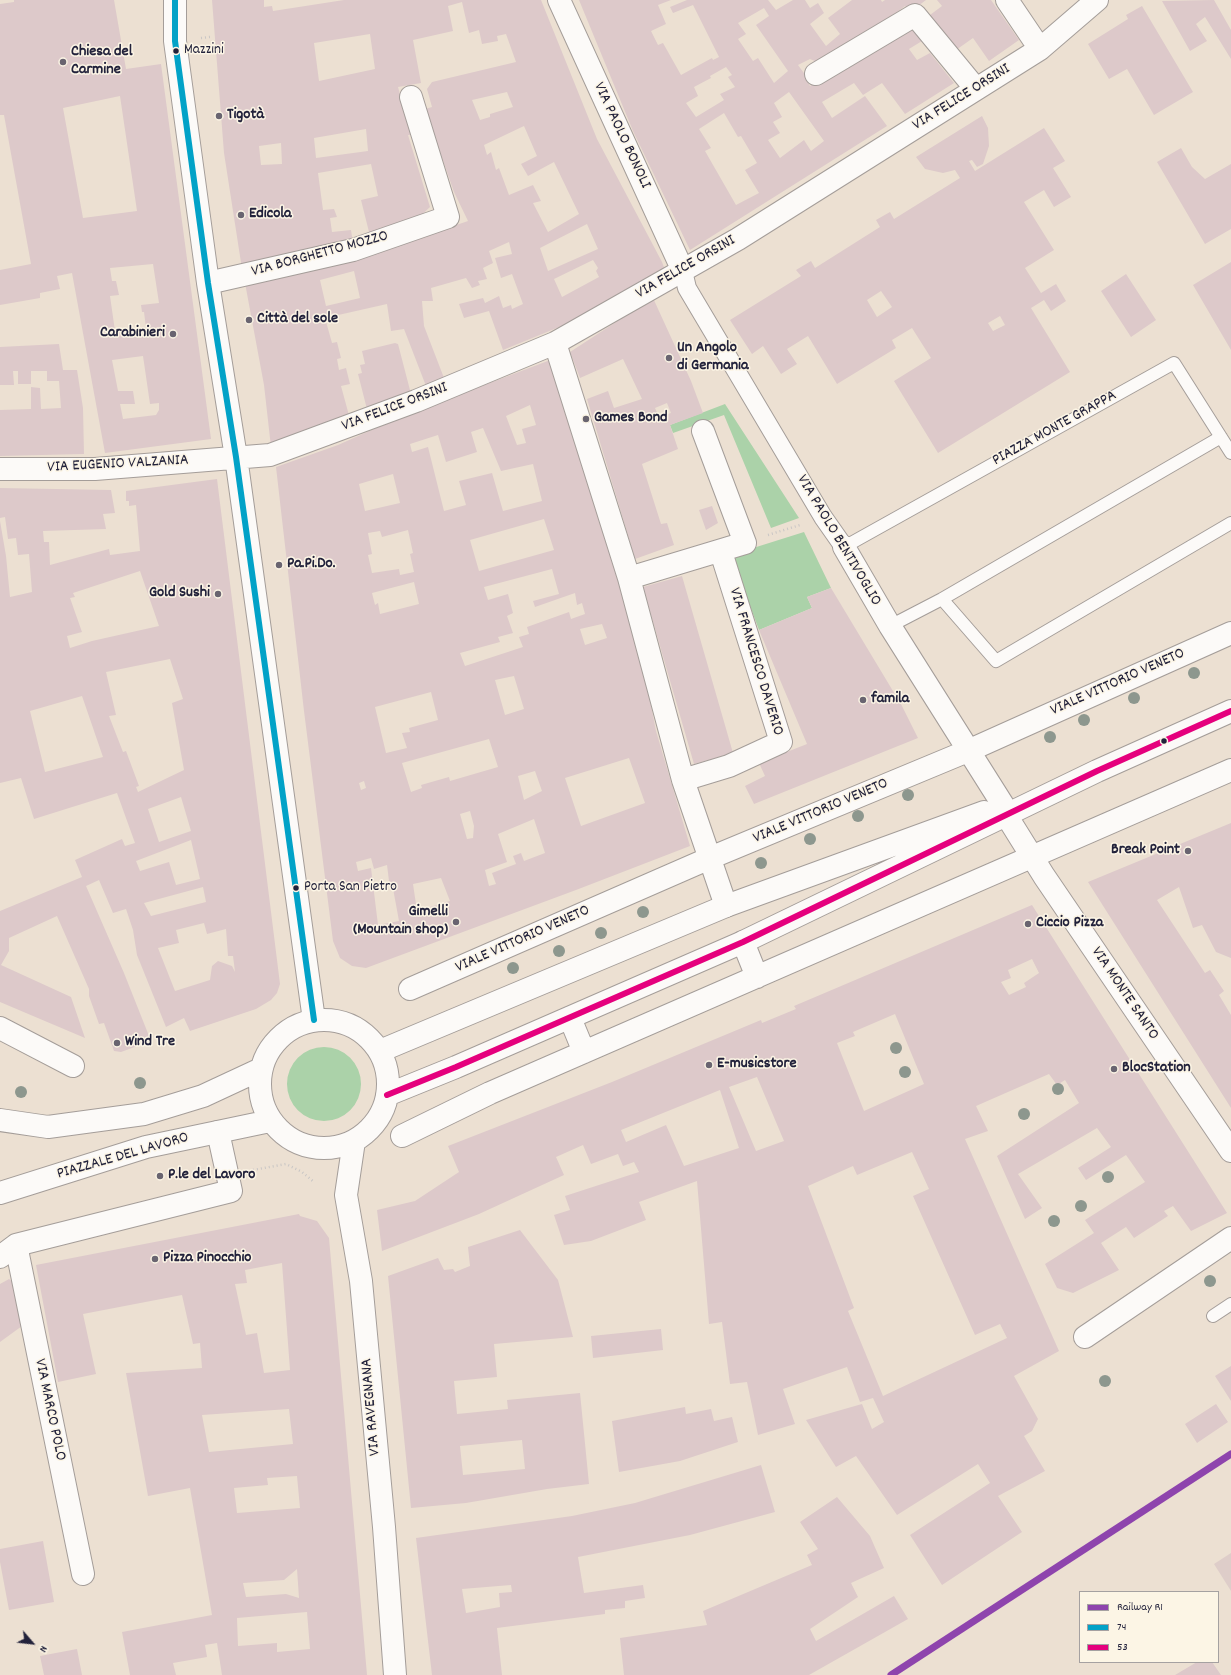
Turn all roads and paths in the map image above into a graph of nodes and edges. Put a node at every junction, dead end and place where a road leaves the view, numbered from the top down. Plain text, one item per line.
1 (175, 0) edge
2 (559, 0) edge
3 (1007, 0) edge
4 (1097, 0) edge
5 (1040, 49) junction
6 (816, 74) dead end
7 (976, 89) junction
8 (411, 97) dead end
9 (683, 271) junction
10 (208, 283) junction
11 (556, 343) junction
12 (703, 431) dead end
13 (1221, 437) junction
14 (1231, 453) edge
15 (236, 457) junction
16 (0, 469) edge
17 (823, 517) junction
18 (1231, 523) edge
19 (745, 543) junction
20 (844, 547) junction
21 (720, 552) junction
22 (629, 578) junction
23 (942, 599) junction
24 (890, 626) junction
25 (1231, 633) edge
26 (1231, 711) edge
27 (970, 750) junction
28 (1231, 770) edge
29 (683, 780) junction
30 (1005, 810) junction
31 (1031, 856) junction
32 (710, 858) junction
33 (726, 906) junction
34 (743, 942) junction
35 (757, 977) junction
36 (410, 989) dead end
37 (570, 1018) junction
38 (314, 1020) junction
39 (0, 1028) edge
40 (380, 1051) junction
41 (584, 1052) junction
42 (73, 1066) dead end
43 (261, 1069) junction
44 (388, 1095) junction
45 (0, 1120) edge
46 (270, 1121) junction
47 (218, 1132) junction
48 (402, 1136) dead end
49 (354, 1141) junction
50 (1231, 1151) edge
51 (0, 1193) edge
52 (1231, 1238) edge
53 (8, 1251) edge
54 (1231, 1304) edge
55 (1213, 1316) dead end
56 (1085, 1337) dead end
57 (83, 1574) dead end
58 (395, 1675) edge

1 - 10 street
2 - 9 street, VIA PAOLO BONOLI
3 - 5 street
4 - 5 street, VIA FELICE ORSINI
5 - 7 street, VIA FELICE ORSINI
6 - 7 street
7 - 9 street, VIA FELICE ORSINI
8 - 10 street, VIA BORGHETTO MOZZO
9 - 11 street, VIA FELICE ORSINI
9 - 17 street, VIA PAOLO BENTIVOGLIO
10 - 15 street
11 - 15 street, VIA FELICE ORSINI
11 - 22 street
12 - 19 street
13 - 14 lane, PIAZZA MONTE GRAPPA
13 - 20 lane, PIAZZA MONTE GRAPPA
13 - 23 lane
15 - 16 street, VIA EUGENIO VALZANIA
15 - 38 street
17 - 19 path
17 - 20 street, VIA PAOLO BENTIVOGLIO
18 - 23 lane
19 - 21 street
20 - 24 street, VIA PAOLO BENTIVOGLIO
21 - 22 street
21 - 29 street, VIA FRANCESCO DAVERIO
22 - 29 street
23 - 24 lane
24 - 27 street, VIA PAOLO BENTIVOGLIO
25 - 27 street, VIALE VITTORIO VENETO
26 - 30 street
27 - 30 street, VIA PAOLO BENTIVOGLIO
27 - 32 street, VIALE VITTORIO VENETO
28 - 31 street
29 - 32 street
30 - 31 street, VIA MONTE SANTO
30 - 33 street
30 - 34 street
31 - 35 street
31 - 50 street, VIA MONTE SANTO
32 - 33 street
32 - 36 street, VIALE VITTORIO VENETO
33 - 40 street
34 - 35 street
34 - 37 street
35 - 41 street
37 - 41 street
37 - 44 street
38 - 40 street
38 - 43 street
39 - 42 street
40 - 44 street
41 - 48 street
43 - 45 street
43 - 46 street
44 - 49 street
46 - 47 street, PIAZZALE DEL LAVORO
46 - 49 street
47 - 51 street, PIAZZALE DEL LAVORO
47 - 53 street
49 - 58 street, VIA RAVEGNANA
52 - 56 street
53 - 57 street, VIA MARCO POLO
54 - 55 lane

